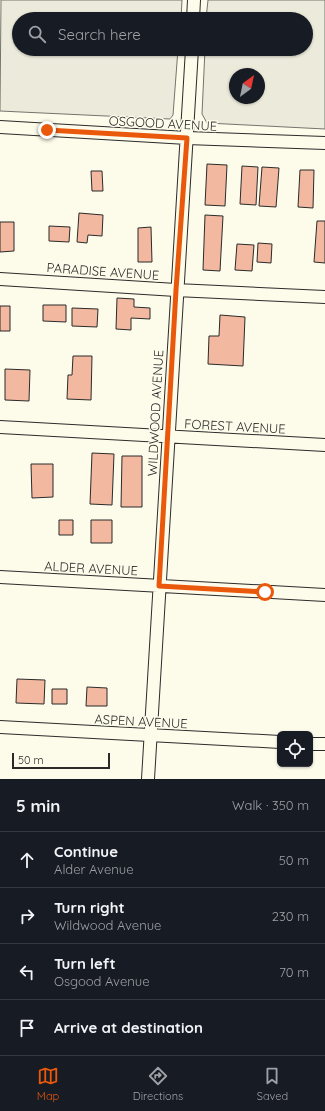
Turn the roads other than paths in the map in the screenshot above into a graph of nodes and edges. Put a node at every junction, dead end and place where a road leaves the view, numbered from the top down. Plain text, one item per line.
1 (194, 0) edge
2 (193, 12) edge
3 (192, 56) edge
4 (0, 127) edge
5 (187, 138) junction
6 (325, 143) edge
7 (0, 279) edge
8 (176, 290) junction
9 (325, 297) edge
10 (0, 427) edge
11 (168, 437) junction
12 (325, 445) edge
13 (0, 577) edge
14 (159, 586) junction
15 (325, 595) edge
16 (0, 727) edge
17 (150, 736) junction
18 (277, 742) edge
19 (313, 744) edge
20 (325, 744) edge
21 (148, 779) edge

1 - 2 street
3 - 5 street, WILDWOOD AVENUE
4 - 5 street, OSGOOD AVENUE
5 - 6 street, OSGOOD AVENUE
5 - 8 street, WILDWOOD AVENUE
7 - 8 street, PARADISE AVENUE
8 - 9 street, PARADISE AVENUE
8 - 11 street, WILDWOOD AVENUE
10 - 11 street, FOREST AVENUE
11 - 12 street, FOREST AVENUE
11 - 14 street, WILDWOOD AVENUE
13 - 14 street, ALDER AVENUE
14 - 15 street, ALDER AVENUE
14 - 17 street, WILDWOOD AVENUE
16 - 17 street, ASPEN AVENUE
17 - 18 street, ASPEN AVENUE
17 - 21 street, WILDWOOD AVENUE
19 - 20 street

